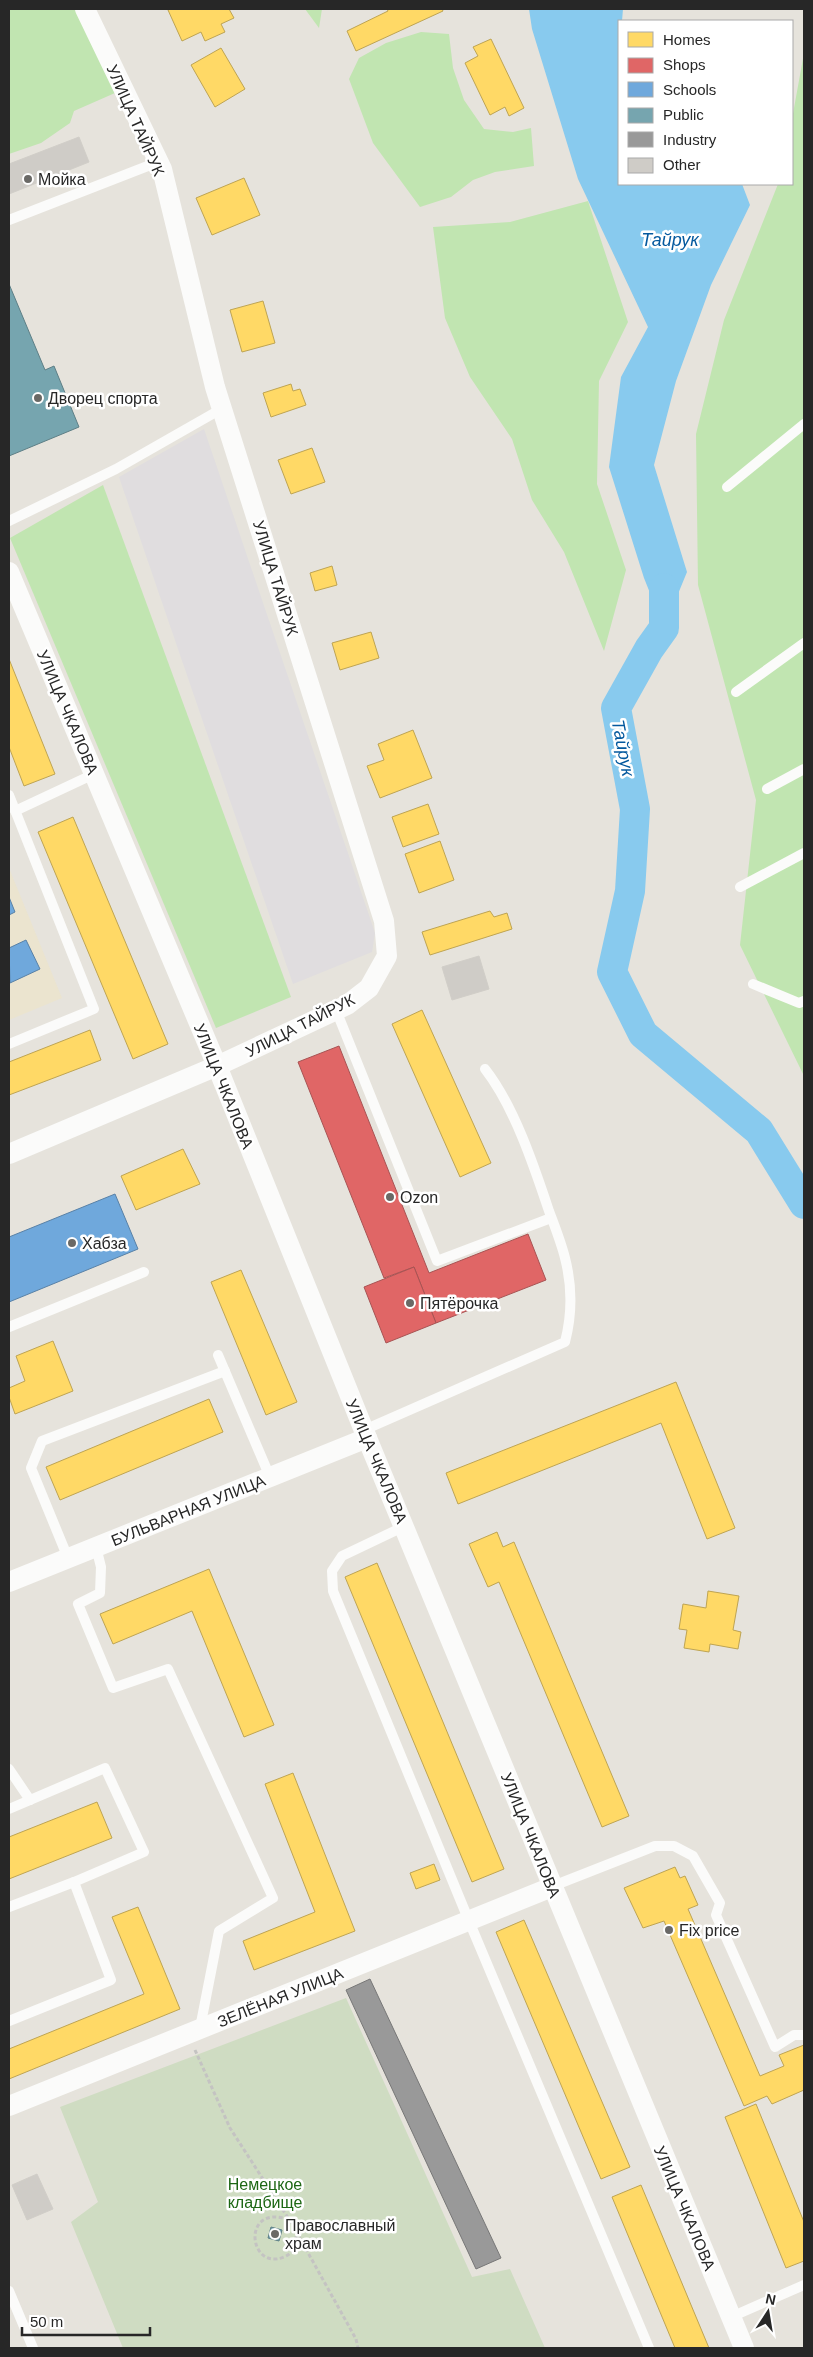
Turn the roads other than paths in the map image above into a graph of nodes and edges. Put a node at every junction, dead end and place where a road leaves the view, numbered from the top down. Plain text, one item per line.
1 (85, 9) edge
2 (158, 162) junction
3 (9, 220) edge
4 (223, 408) junction
5 (804, 424) edge
6 (727, 487) dead end
7 (9, 520) edge
8 (9, 572) edge
9 (804, 643) edge
10 (736, 692) dead end
11 (804, 769) edge
12 (94, 774) junction
13 (767, 789) dead end
14 (9, 795) edge
15 (15, 811) junction
16 (804, 853) edge
17 (740, 886) dead end
18 (753, 984) dead end
19 (804, 1001) edge
20 (336, 1010) junction
21 (9, 1044) edge
22 (216, 1066) junction
23 (485, 1069) dead end
24 (9, 1154) edge
25 (551, 1218) junction
26 (144, 1272) dead end
27 (9, 1327) edge
28 (218, 1356) dead end
29 (225, 1371) junction
30 (365, 1434) junction
31 (270, 1477) junction
32 (405, 1526) junction
33 (96, 1547) junction
34 (68, 1558) junction
35 (9, 1582) edge
36 (9, 1768) edge
37 (30, 1800) junction
38 (9, 1809) edge
39 (74, 1882) junction
40 (552, 1887) junction
41 (9, 1908) edge
42 (469, 1921) junction
43 (9, 2020) edge
44 (194, 2031) junction
45 (804, 2035) edge
46 (9, 2106) edge
47 (804, 2285) edge
48 (9, 2291) edge
49 (731, 2317) junction
50 (33, 2348) edge
51 (649, 2348) edge
52 (744, 2348) edge

1 - 2 street, УЛИЦА ТАЙРУК
2 - 3 lane
2 - 4 street, УЛИЦА ТАЙРУК
4 - 7 lane
4 - 20 street, УЛИЦА ТАЙРУК
5 - 6 lane
8 - 12 street, УЛИЦА ЧКАЛОВА
9 - 10 lane
11 - 13 lane
12 - 15 lane
12 - 22 street, УЛИЦА ЧКАЛОВА
14 - 15 lane
15 - 21 lane
16 - 17 lane
18 - 19 lane
20 - 22 street, УЛИЦА ТАЙРУК
20 - 25 lane
22 - 24 street, УЛИЦА ТАЙРУК
22 - 30 street, УЛИЦА ЧКАЛОВА
23 - 25 lane
25 - 30 lane
26 - 27 lane
28 - 29 lane
29 - 31 lane
29 - 34 lane
30 - 31 street, БУЛЬВАРНАЯ УЛИЦА
30 - 32 street, УЛИЦА ЧКАЛОВА
31 - 33 street, БУЛЬВАРНАЯ УЛИЦА
32 - 40 street, УЛИЦА ЧКАЛОВА
32 - 42 lane
33 - 34 street, БУЛЬВАРНАЯ УЛИЦА
33 - 44 lane
34 - 35 street, БУЛЬВАРНАЯ УЛИЦА
36 - 37 lane
37 - 38 lane
37 - 39 lane
39 - 41 lane
39 - 43 lane
40 - 42 street, ЗЕЛЁНАЯ УЛИЦА
40 - 45 lane
40 - 49 street, УЛИЦА ЧКАЛОВА
42 - 44 street, ЗЕЛЁНАЯ УЛИЦА
42 - 51 lane
44 - 46 street, ЗЕЛЁНАЯ УЛИЦА
47 - 49 lane
48 - 50 lane
49 - 52 street, УЛИЦА ЧКАЛОВА

